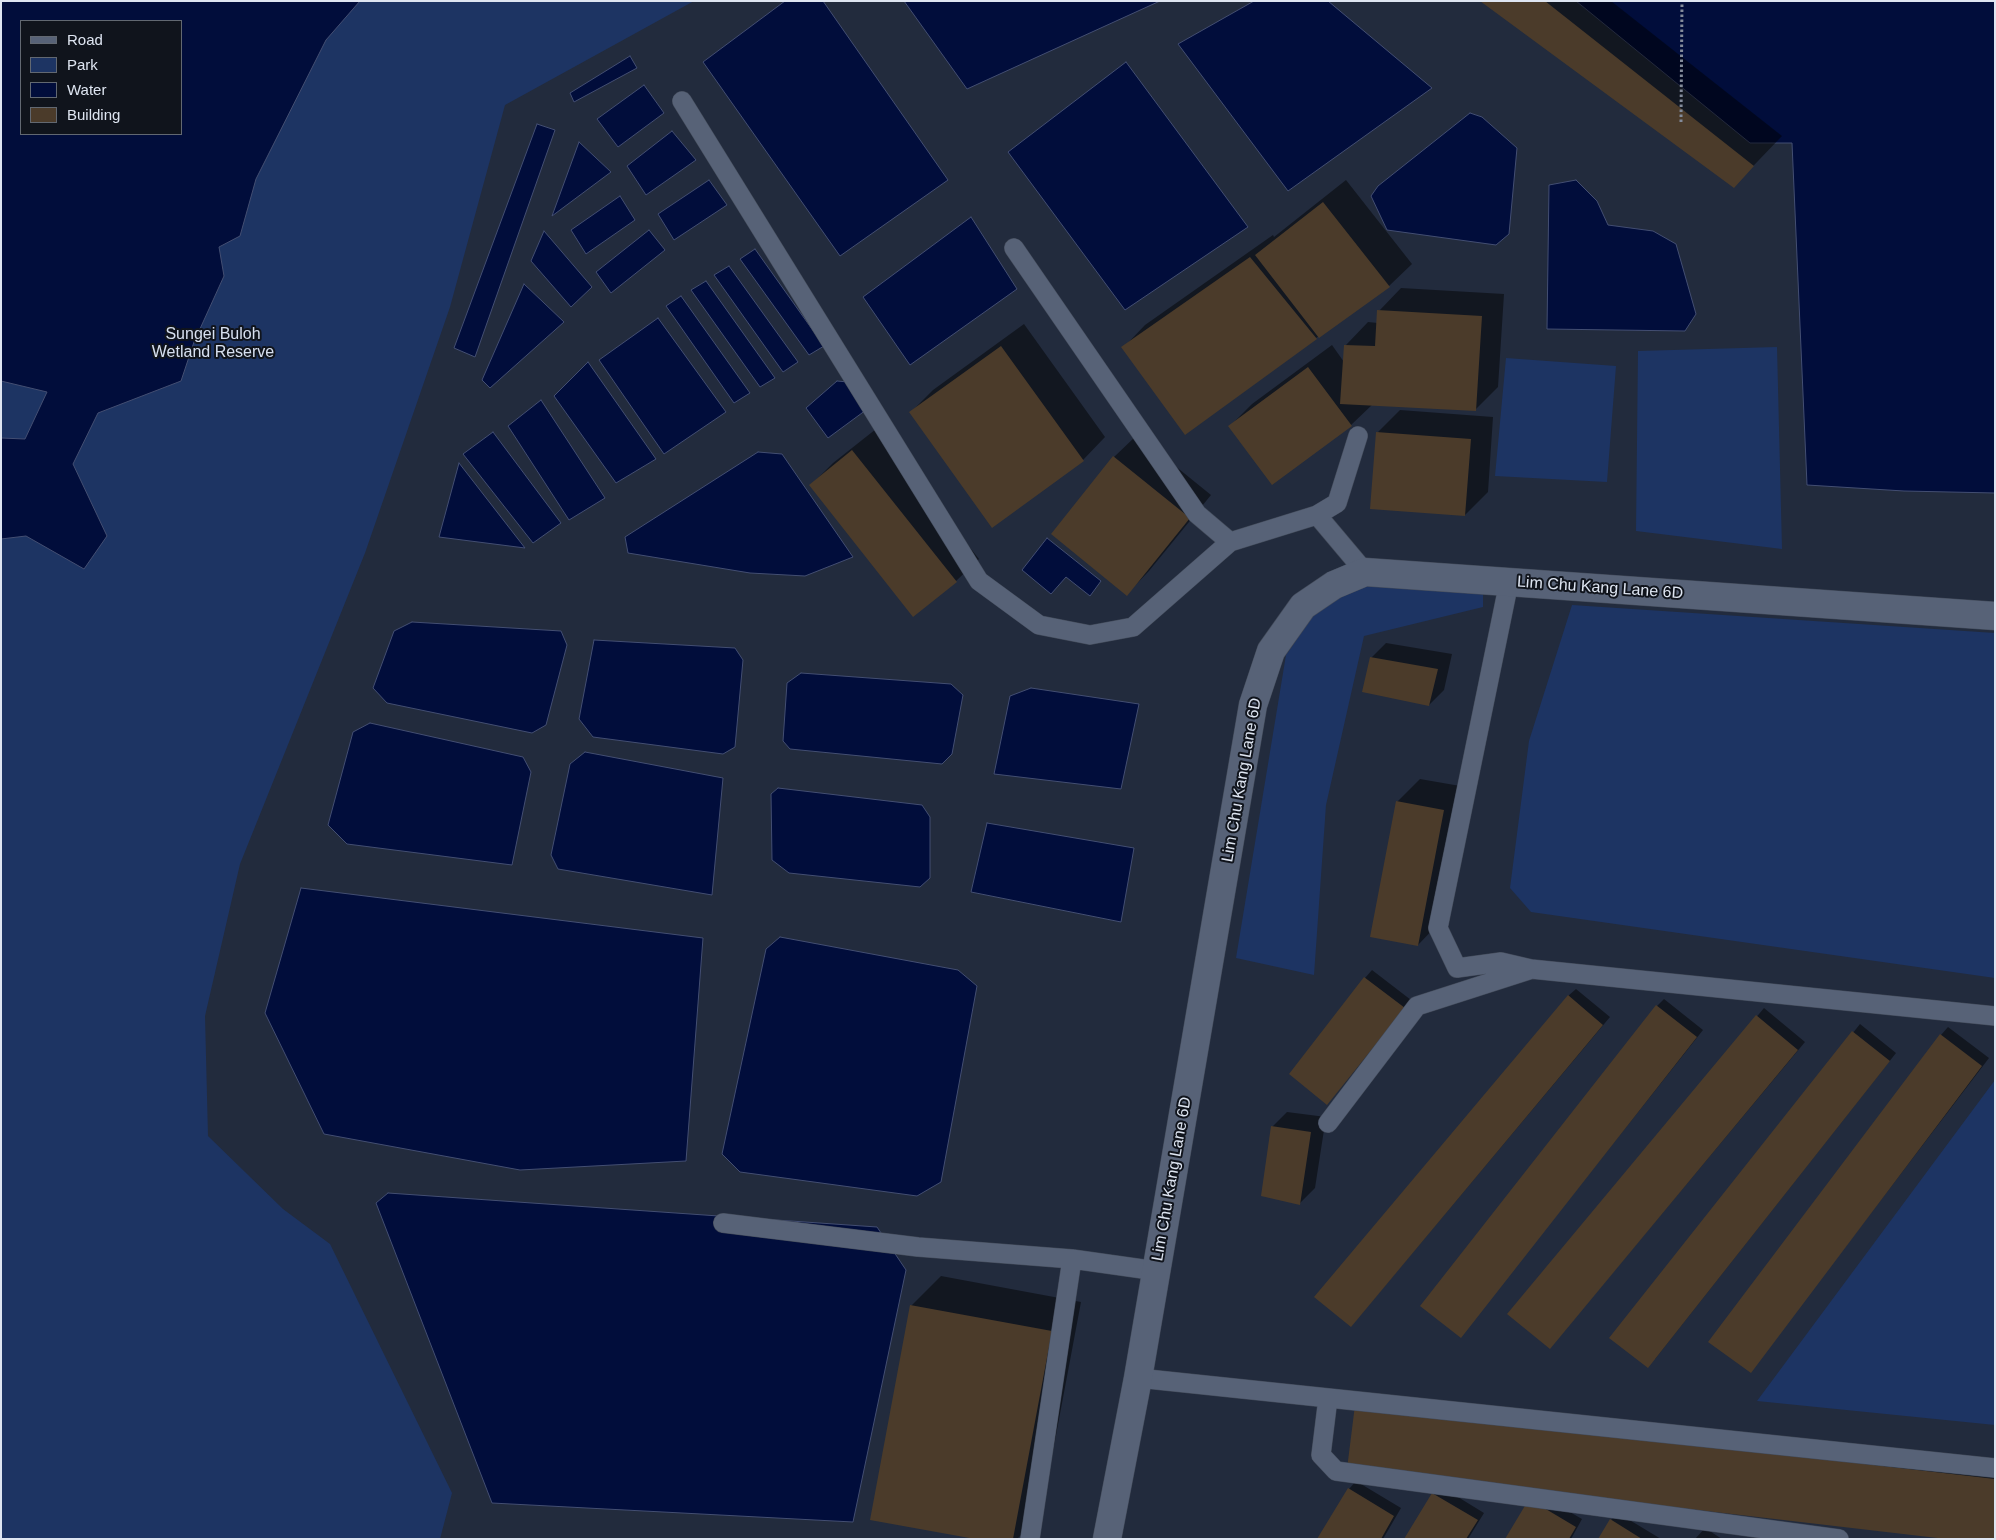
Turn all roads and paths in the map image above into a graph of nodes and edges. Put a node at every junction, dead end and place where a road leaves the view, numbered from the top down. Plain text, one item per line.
1 (1682, 1) edge
2 (682, 101) dead end
3 (1681, 122) dead end
4 (1014, 248) dead end
5 (1358, 436) dead end
6 (1317, 515) junction
7 (1230, 542) junction
8 (1365, 572) junction
9 (1509, 582) junction
10 (1995, 616) edge
11 (1530, 969) junction
12 (1995, 1016) edge
13 (1328, 1123) dead end
14 (723, 1223) dead end
15 (1072, 1259) junction
16 (1157, 1271) junction
17 (1138, 1378) junction
18 (1328, 1398) junction
19 (1995, 1468) edge
20 (1030, 1539) edge
21 (1107, 1539) edge
22 (1840, 1539) edge

1 - 3 path
2 - 7 lane
4 - 7 lane
5 - 6 lane
6 - 7 lane
6 - 8 lane
8 - 9 street, Lim Chu Kang Lane 6D
8 - 16 street, Lim Chu Kang Lane 6D
9 - 10 street, Lim Chu Kang Lane 6D
9 - 11 lane
11 - 12 lane
11 - 13 lane
14 - 15 lane
15 - 16 lane
15 - 20 lane
16 - 17 street, Lim Chu Kang Lane 6D
17 - 18 lane
17 - 21 street, Lim Chu Kang Lane 6D
18 - 19 lane
18 - 22 lane

